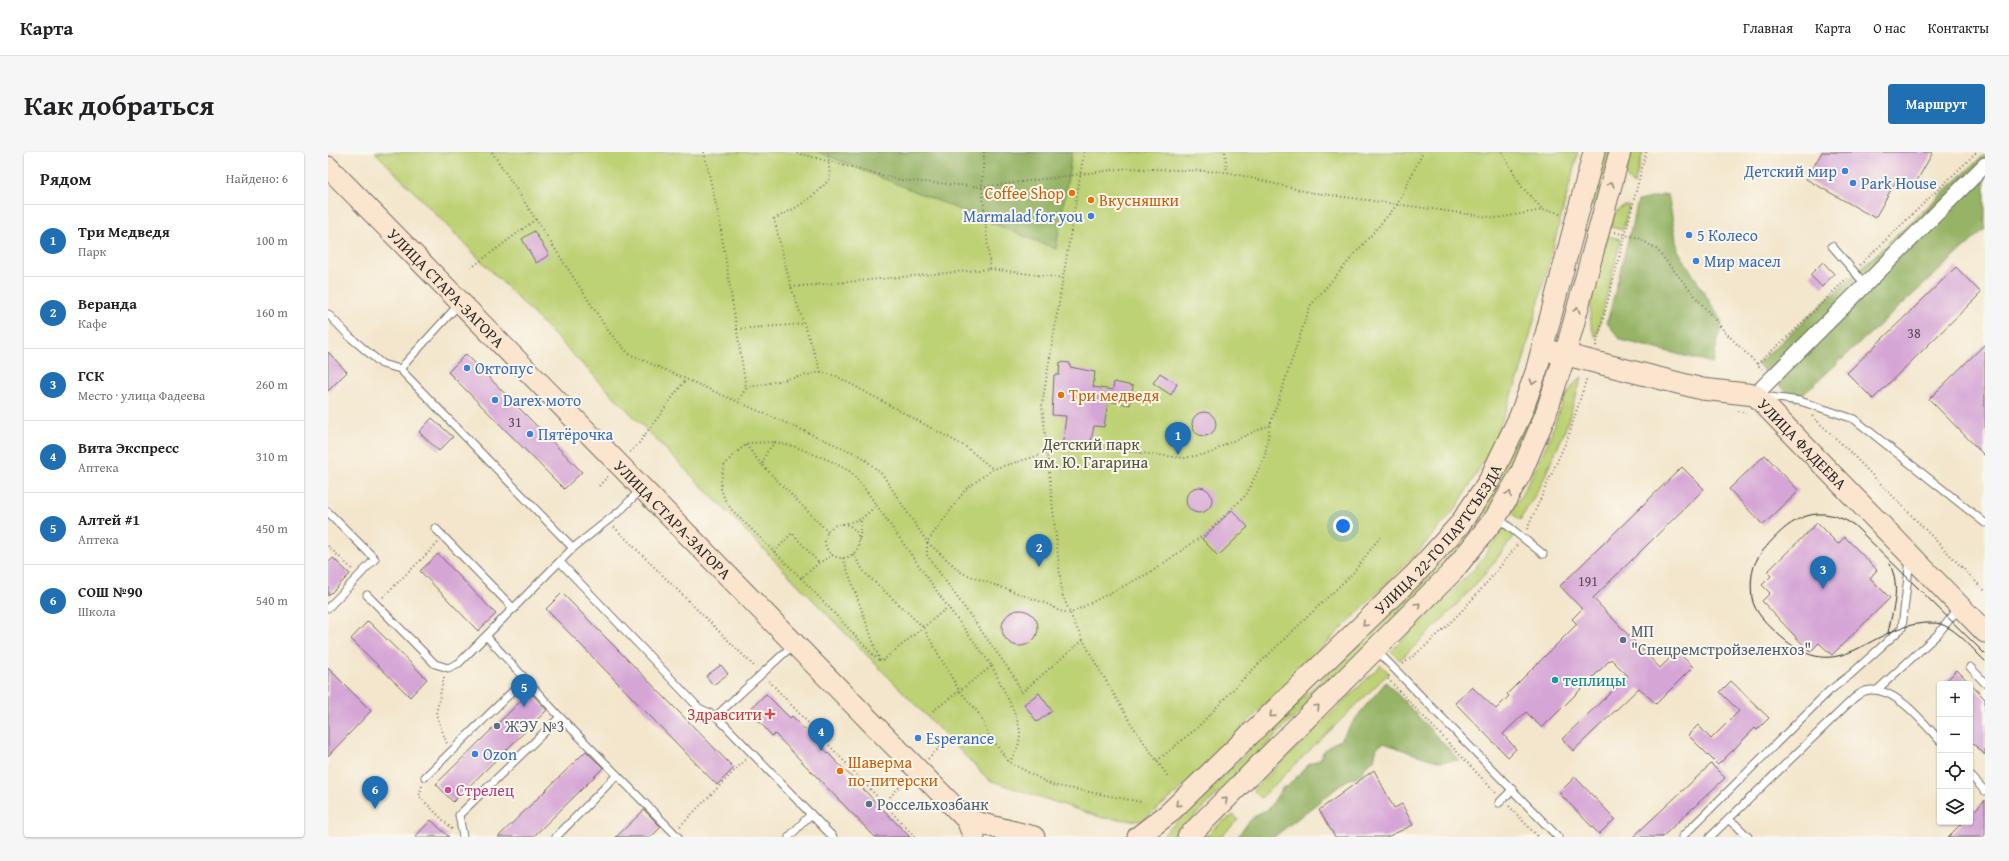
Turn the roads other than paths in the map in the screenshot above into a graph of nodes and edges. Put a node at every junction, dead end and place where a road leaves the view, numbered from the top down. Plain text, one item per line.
1 (1594, 152) edge
2 (1620, 152) edge
3 (1985, 165) edge
4 (328, 167) edge
5 (1580, 207) junction
6 (1603, 214) junction
7 (1832, 246) dead end
8 (1569, 247) junction
9 (1592, 254) junction
10 (1865, 284) junction
11 (460, 303) junction
12 (328, 314) edge
13 (1543, 350) junction
14 (1565, 355) junction
15 (400, 369) junction
16 (1755, 394) junction
17 (642, 488) junction
18 (328, 512) edge
19 (1496, 517) junction
20 (1985, 523) edge
21 (435, 528) dead end
22 (573, 548) junction
23 (1543, 554) dead end
24 (1910, 555) junction
25 (560, 562) junction
26 (367, 595) dead end
27 (1960, 607) junction
28 (328, 608) edge
29 (514, 609) junction
30 (1985, 632) edge
31 (486, 637) junction
32 (794, 645) junction
33 (1375, 649) junction
34 (1970, 667) dead end
35 (525, 679) junction
36 (1985, 683) edge
37 (1877, 690) junction
38 (716, 716) junction
39 (560, 717) junction
40 (1937, 738) edge
41 (617, 775) junction
42 (425, 777) road end
43 (1973, 778) edge
44 (1513, 789) junction
45 (1985, 791) edge
46 (1501, 802) road end
47 (811, 814) junction
48 (1728, 820) junction
49 (970, 829) edge
50 (673, 835) edge
51 (463, 837) edge
52 (556, 837) edge
53 (788, 837) edge
54 (833, 837) edge
55 (1034, 837) edge
56 (1138, 837) edge
57 (1188, 837) edge
58 (1558, 837) edge
59 (1682, 837) edge
60 (1710, 837) edge
61 (1748, 837) edge

1 - 5 street, УЛИЦА 22-ГО ПАРТСЪЕЗДА
6 -> 2 street, УЛИЦА 22-ГО ПАРТСЪЕЗДА
3 - 10 street
4 - 11 street, УЛИЦА СТАРА-ЗАГОРА
5 - 6 street
5 - 8 street, УЛИЦА 22-ГО ПАРТСЪЕЗДА
6 - 9 street, УЛИЦА 22-ГО ПАРТСЪЕЗДА
7 - 10 lane
8 - 9 street
8 - 13 street, УЛИЦА 22-ГО ПАРТСЪЕЗДА
14 -> 9 street, УЛИЦА 22-ГО ПАРТСЪЕЗДА
10 - 16 street
11 - 15 lane
11 - 17 street, УЛИЦА СТАРА-ЗАГОРА
12 - 15 lane
13 - 14 street, УЛИЦА ФАДЕЕВА
13 -> 56 street, УЛИЦА 22-ГО ПАРТСЪЕЗДА
14 - 16 street, УЛИЦА ФАДЕЕВА
19 -> 14 street, УЛИЦА 22-ГО ПАРТСЪЕЗДА
15 - 22 lane
16 - 20 lane
16 - 24 street, УЛИЦА ФАДЕЕВА
17 - 22 lane
17 - 32 street, УЛИЦА СТАРА-ЗАГОРА
18 - 28 lane
19 - 23 lane
33 -> 19 street, УЛИЦА 22-ГО ПАРТСЪЕЗДА
21 - 29 lane
22 - 25 lane
24 - 27 street, УЛИЦА ФАДЕЕВА
24 - 59 lane
25 - 29 lane
25 - 38 lane
26 - 31 lane
27 - 30 street, УЛИЦА ФАДЕЕВА
27 - 37 lane
29 - 31 lane
31 - 35 lane
32 - 38 lane
32 - 49 street, УЛИЦА СТАРА-ЗАГОРА
33 - 44 lane
57 -> 33 street, УЛИЦА 22-ГО ПАРТСЪЕЗДА
34 - 36 lane
35 - 39 lane
35 - 42 lane
37 - 40 lane
37 - 48 lane
38 - 47 lane
39 - 41 lane
39 - 51 lane
41 - 50 lane
41 - 52 lane
43 - 45 lane
44 - 46 lane
44 - 58 lane
47 - 53 lane
47 - 54 lane
48 - 60 lane
48 - 61 lane
49 - 55 street, УЛИЦА СТАРА-ЗАГОРА

